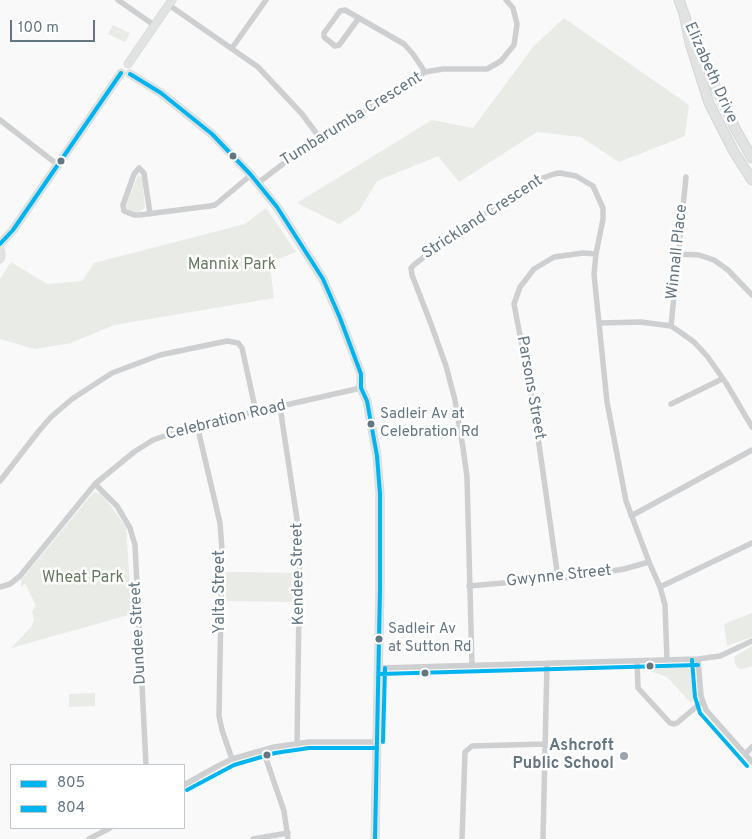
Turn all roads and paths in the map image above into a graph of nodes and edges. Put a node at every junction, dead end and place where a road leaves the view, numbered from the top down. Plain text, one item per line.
1 (118, 0) edge
2 (266, 0) edge
3 (506, 0) edge
4 (680, 0) edge
5 (171, 2) edge
6 (684, 14) junction
7 (359, 18) junction
8 (154, 25) junction
9 (232, 48) junction
10 (128, 64) junction
11 (425, 72) junction
12 (121, 73) junction
13 (130, 74) junction
14 (0, 120) edge
15 (320, 138) junction
16 (752, 158) edge
17 (58, 164) junction
18 (251, 175) junction
19 (686, 177) dead end
20 (752, 180) edge
21 (258, 183) junction
22 (150, 214) junction
23 (0, 244) edge
24 (0, 250) edge
25 (596, 254) junction
26 (679, 254) junction
27 (0, 259) edge
28 (752, 295) edge
29 (599, 323) junction
30 (671, 326) junction
31 (722, 379) junction
32 (362, 388) junction
33 (671, 404) dead end
34 (280, 407) junction
35 (256, 412) junction
36 (198, 425) junction
37 (752, 427) edge
38 (752, 450) edge
39 (0, 481) edge
40 (95, 484) junction
41 (631, 516) junction
42 (752, 543) edge
43 (649, 562) junction
44 (558, 578) junction
45 (469, 586) junction
46 (0, 587) edge
47 (660, 587) junction
48 (752, 640) edge
49 (698, 659) junction
50 (667, 660) junction
51 (637, 661) junction
52 (547, 663) junction
53 (472, 665) junction
54 (379, 668) junction
55 (702, 702) junction
56 (377, 742) junction
57 (297, 743) junction
58 (545, 744) junction
59 (752, 747) edge
60 (263, 750) junction
61 (745, 754) junction
62 (232, 760) junction
63 (752, 762) edge
64 (146, 764) edge
65 (185, 784) edge
66 (108, 829) edge
67 (288, 836) edge
68 (89, 839) edge
69 (253, 839) edge
70 (375, 839) edge
71 (462, 839) edge
72 (543, 839) edge

1 - 8 street
2 - 9 street
3 - 11 street, Tumbarumba Crescent
4 - 6 main road, Elizabeth Drive
5 - 8 street
5 - 9 street
6 - 16 main road, Elizabeth Drive
6 - 20 main road, Elizabeth Drive
7 - 7 street
7 - 11 street
8 - 10 street
9 - 15 street
10 - 12 street
10 - 13 street
11 - 15 street, Tumbarumba Crescent
12 - 13 street
12 - 17 street
13 - 18 street
14 - 17 street
15 - 21 street, Tumbarumba Crescent
17 - 23 street
18 - 21 street
18 - 22 street
19 - 26 street, Winnall Place
21 - 32 street
22 - 22 street
24 - 27 street
25 - 29 street, Strickland Crescent
25 - 44 street, Parsons Street
25 - 45 street, Strickland Crescent
26 - 28 street
26 - 30 street, Winnall Place
29 - 30 street
29 - 41 street, Strickland Crescent
30 - 31 street
31 - 33 street
31 - 37 street
32 - 34 street, Celebration Road
32 - 54 street
34 - 35 street, Celebration Road
34 - 57 street, Kendee Street
35 - 36 street, Celebration Road
35 - 39 street
36 - 40 street, Celebration Road
36 - 62 street, Yalta Street
38 - 41 street
40 - 46 street, Celebration Road
40 - 64 street, Dundee Street
41 - 43 street, Strickland Crescent
42 - 47 street
43 - 44 street, Gwynne Street
43 - 47 street, Strickland Crescent
44 - 45 street, Gwynne Street
45 - 53 street, Strickland Crescent
47 - 50 street, Strickland Crescent
48 - 49 street
49 - 50 street
49 - 55 street
50 - 51 street
51 - 52 street
51 - 55 street
52 - 53 street
52 - 58 street
53 - 54 street
54 - 56 street
55 - 61 street
56 - 57 street
56 - 70 street
57 - 60 street
58 - 71 street
58 - 72 street
59 - 61 street
60 - 62 street
60 - 67 street
61 - 63 street
62 - 65 street
66 - 68 street
67 - 69 street

